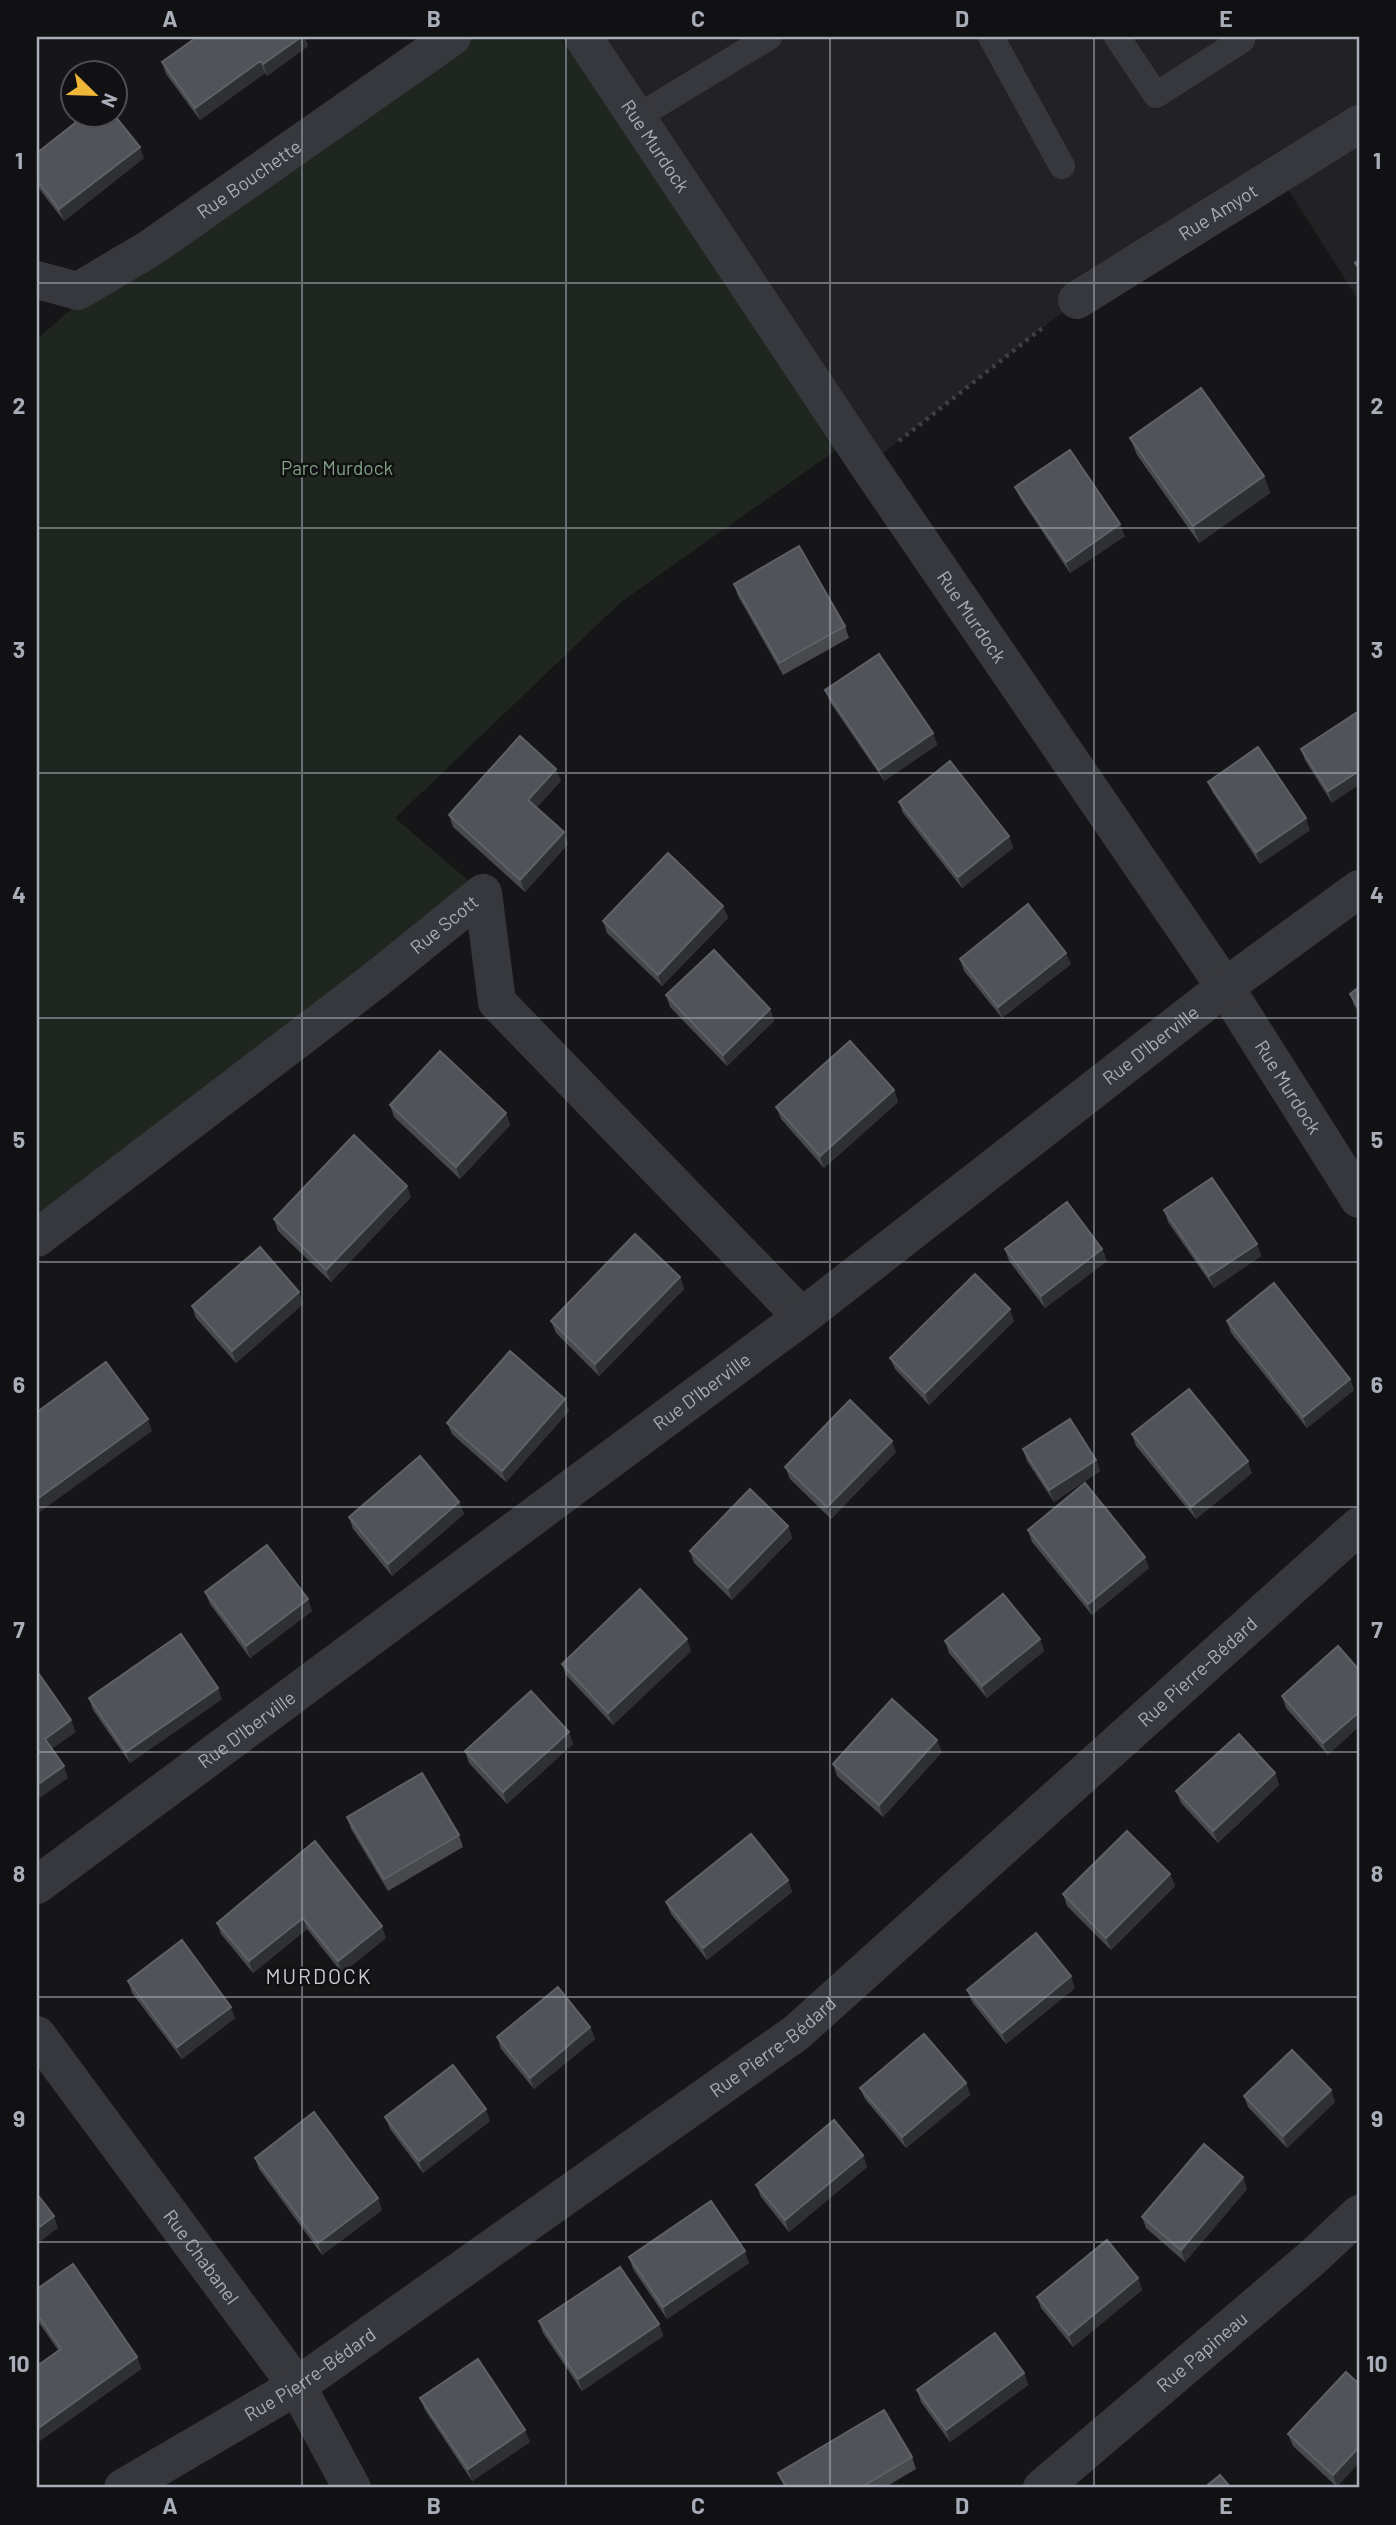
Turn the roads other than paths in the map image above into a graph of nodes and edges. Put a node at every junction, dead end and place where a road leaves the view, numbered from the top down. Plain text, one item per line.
1 (452, 37) edge
2 (583, 37) edge
3 (769, 37) edge
4 (991, 37) edge
5 (1117, 37) edge
6 (1242, 40) dead end
7 (637, 117) junction
8 (1359, 124) edge
9 (1062, 166) dead end
10 (37, 280) edge
11 (1077, 300) road end
12 (1359, 889) edge
13 (1225, 987) junction
14 (1359, 1199) edge
15 (37, 1238) edge
16 (802, 1317) junction
17 (1359, 1526) edge
18 (37, 1885) edge
19 (37, 2035) edge
20 (1359, 2214) edge
21 (297, 2386) junction
22 (123, 2488) edge
23 (352, 2488) edge
24 (1042, 2488) edge

1 - 10 street, Rue Bouchette
2 - 7 street, Rue Murdock
3 - 7 lane
4 - 9 lane
5 - 6 lane
7 - 13 street, Rue Murdock
8 - 11 street, Rue Amyot
12 - 13 street, Rue D'Iberville
13 - 14 street, Rue Murdock
13 - 16 street, Rue D'Iberville
15 - 16 street, Rue Scott
16 - 18 street, Rue D'Iberville
17 - 21 street, Rue Pierre-Bédard
19 - 21 street, Rue Chabanel
20 - 24 street, Rue Papineau
21 - 22 street, Rue Pierre-Bédard
21 - 23 street, Rue Chabanel

